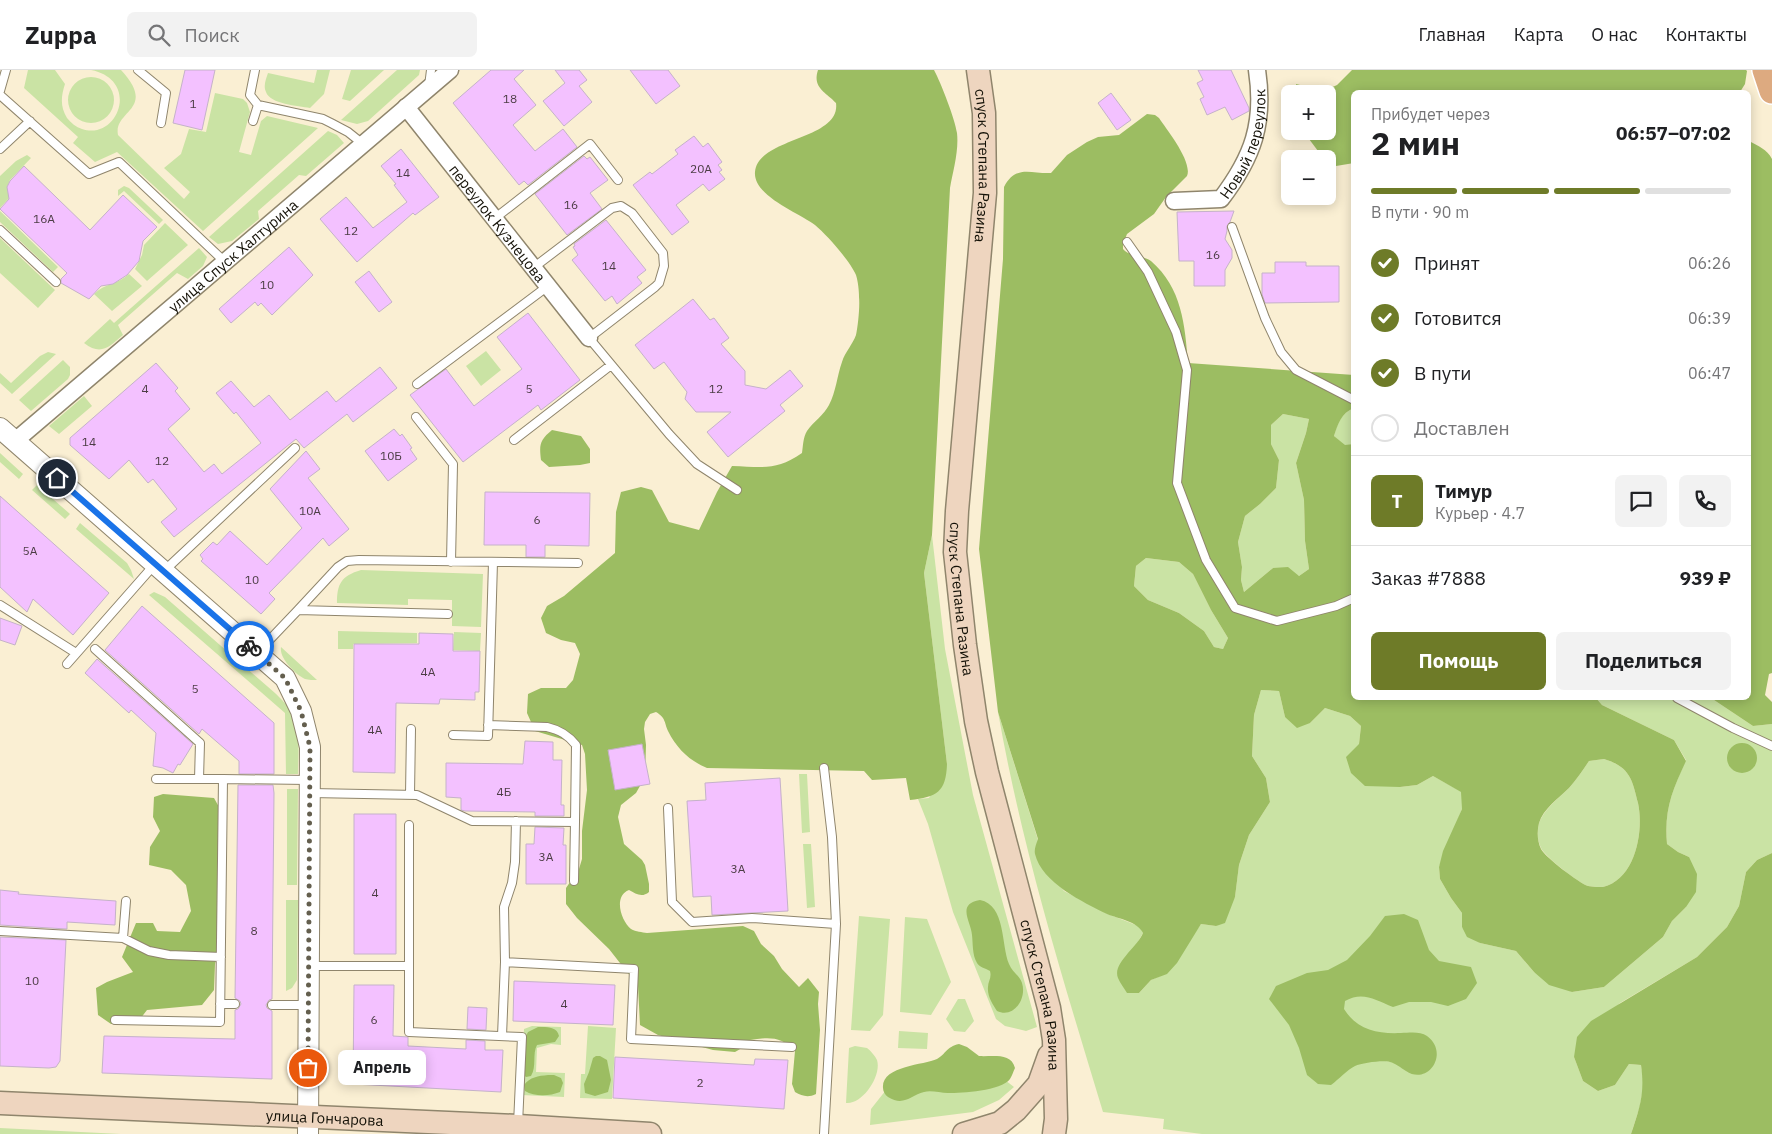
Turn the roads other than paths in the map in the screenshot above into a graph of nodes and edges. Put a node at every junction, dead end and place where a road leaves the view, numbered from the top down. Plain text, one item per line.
1 (6, 70) edge
2 (138, 70) edge
3 (256, 70) edge
4 (431, 70) edge
5 (450, 70) edge
6 (978, 70) edge
7 (1257, 70) edge
8 (1765, 70) edge
9 (429, 88) junction
10 (0, 91) edge
11 (1772, 91) edge
12 (0, 95) edge
13 (258, 105) junction
14 (406, 107) junction
15 (30, 121) junction
16 (253, 121) dead end
17 (160, 123) dead end
18 (363, 144) junction
19 (0, 149) edge
20 (618, 180) dead end
21 (1174, 201) dead end
22 (494, 218) junction
23 (1232, 227) dead end
24 (0, 230) edge
25 (1127, 242) dead end
26 (225, 262) junction
27 (533, 268) junction
28 (56, 282) dead end
29 (548, 286) junction
30 (589, 338) junction
31 (611, 364) junction
32 (416, 384) dead end
33 (1351, 398) edge
34 (416, 417) dead end
35 (7, 434) edge
36 (514, 440) dead end
37 (295, 448) dead end
38 (737, 490) dead end
39 (451, 562) junction
40 (493, 562) junction
41 (578, 563) dead end
42 (160, 567) junction
43 (1351, 599) edge
44 (0, 605) edge
45 (298, 610) junction
46 (448, 614) dead end
47 (95, 649) dead end
48 (76, 653) junction
49 (257, 653) junction
50 (67, 664) dead end
51 (1681, 700) edge
52 (488, 725) junction
53 (410, 729) dead end
54 (453, 736) dead end
55 (1772, 746) edge
56 (824, 768) dead end
57 (156, 779) dead end
58 (200, 779) junction
59 (223, 779) junction
60 (310, 787) junction
61 (410, 795) junction
62 (668, 808) dead end
63 (516, 821) junction
64 (575, 822) junction
65 (409, 824) dead end
66 (574, 881) dead end
67 (126, 901) dead end
68 (836, 924) junction
69 (0, 931) edge
70 (124, 938) junction
71 (220, 957) junction
72 (505, 962) junction
73 (309, 966) junction
74 (409, 966) junction
75 (220, 1004) junction
76 (235, 1004) dead end
77 (272, 1004) dead end
78 (309, 1005) junction
79 (115, 1020) dead end
80 (502, 1036) junction
81 (1054, 1040) junction
82 (792, 1047) dead end
83 (0, 1103) edge
84 (308, 1125) edge
85 (518, 1126) junction
86 (1052, 1129) edge
87 (650, 1134) edge
88 (824, 1134) edge
89 (964, 1134) edge

1 - 10 lane
2 - 17 lane
3 - 13 lane
4 - 9 lane
5 - 9 street, улица Спуск Халтурина
6 - 81 main road, спуск Степана Разина
7 - 21 street, Новый переулок
8 - 11 main road
9 - 14 street, улица Спуск Халтурина
12 - 15 lane
13 - 16 lane
13 - 18 lane
14 - 18 street, улица Спуск Халтурина
14 - 22 street, переулок Кузнецова
15 - 19 lane
15 - 26 lane
18 - 26 street, улица Спуск Халтурина
20 - 22 lane
22 - 27 street, переулок Кузнецова
23 - 33 lane
24 - 28 lane
25 - 43 lane
26 - 35 street, улица Спуск Халтурина
27 - 29 street, переулок Кузнецова
27 - 30 lane
29 - 30 street, переулок Кузнецова
29 - 32 lane
30 - 31 lane
31 - 36 lane
31 - 38 lane
34 - 39 lane
35 - 42 street
37 - 42 lane
39 - 40 lane
39 - 45 lane
40 - 41 lane
40 - 52 lane
42 - 48 lane
42 - 49 street
44 - 48 lane
45 - 46 lane
45 - 49 lane
47 - 58 lane
48 - 50 lane
49 - 60 street
51 - 55 lane
52 - 54 lane
52 - 64 lane
53 - 61 lane
56 - 68 lane
57 - 58 lane
58 - 59 lane
59 - 60 lane
59 - 71 lane
60 - 61 lane
60 - 73 street
61 - 63 lane
62 - 68 lane
63 - 64 lane
63 - 72 lane
64 - 66 lane
65 - 74 lane
67 - 70 lane
68 - 88 lane
69 - 70 lane
70 - 71 lane
71 - 75 lane
72 - 80 lane
72 - 82 lane
73 - 74 lane
73 - 78 street
74 - 80 lane
75 - 76 lane
75 - 79 lane
77 - 78 lane
78 - 84 street
80 - 85 lane
81 - 86 main road, спуск Степана Разина
81 - 89 main road
83 - 84 main road, улица Гончарова
84 - 85 main road, улица Гончарова
85 - 87 main road, улица Гончарова

